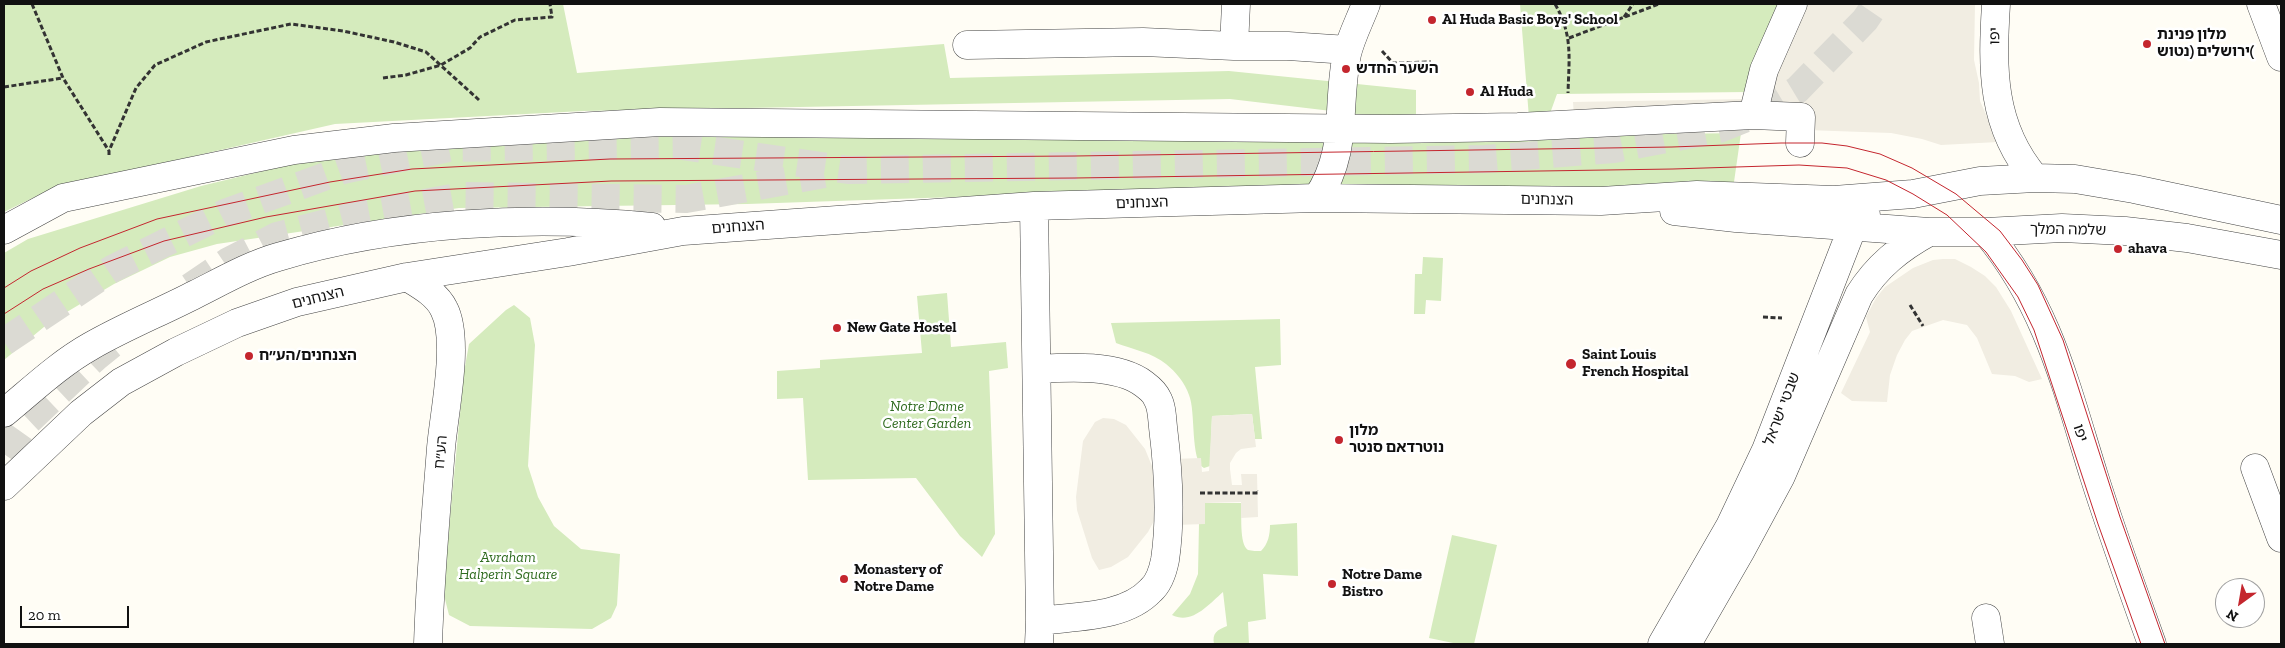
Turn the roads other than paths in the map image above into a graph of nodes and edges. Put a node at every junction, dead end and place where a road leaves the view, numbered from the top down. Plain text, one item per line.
1 (1236, 4) edge
2 (1366, 4) edge
3 (1793, 4) edge
4 (1996, 4) edge
5 (2262, 4) edge
6 (967, 45) dead end
7 (1234, 46) junction
8 (1348, 50) junction
9 (2281, 57) edge
10 (1752, 115) junction
11 (1341, 128) junction
12 (1800, 143) dead end
13 (2035, 178) junction
14 (1914, 194) junction
15 (1317, 198) junction
16 (1601, 201) junction
17 (1034, 206) junction
18 (2281, 220) edge
19 (1853, 226) junction
20 (4, 230) edge
21 (683, 231) junction
22 (1929, 232) junction
23 (1986, 232) junction
24 (2281, 255) edge
25 (407, 277) junction
26 (1037, 369) junction
27 (4, 412) edge
28 (2255, 468) dead end
29 (4, 486) edge
30 (2281, 538) edge
31 (1040, 633) edge
32 (428, 644) edge
33 (441, 644) edge
34 (1662, 644) edge
35 (1687, 644) edge
36 (2152, 644) edge

1 - 7 street
2 - 8 street
3 - 10 street
4 - 13 street, יפו
5 - 9 street
6 - 7 street
7 - 8 street
8 - 11 street
10 - 11 street
10 - 12 street
11 - 15 street
11 - 20 street
13 - 14 street
13 - 18 street
14 - 16 street, הצנחנים
14 - 19 street
15 - 16 street, הצנחנים
15 - 17 street, הצנחנים
16 - 19 street, הצנחנים
17 - 21 street, הצנחנים
17 - 26 street
19 - 22 street, שלמה המלך
19 - 34 street, שבטי ישראל
21 - 25 street, הצנחנים
21 - 27 street, הצנחנים
22 - 23 street, שלמה המלך
22 - 35 street, שבטי ישראל
23 - 24 street, שלמה המלך
23 - 36 street, יפו
25 - 29 street, הצנחנים
25 - 32 street, הע״ח
26 - 31 street
26 - 31 street
28 - 30 street
32 - 33 street

